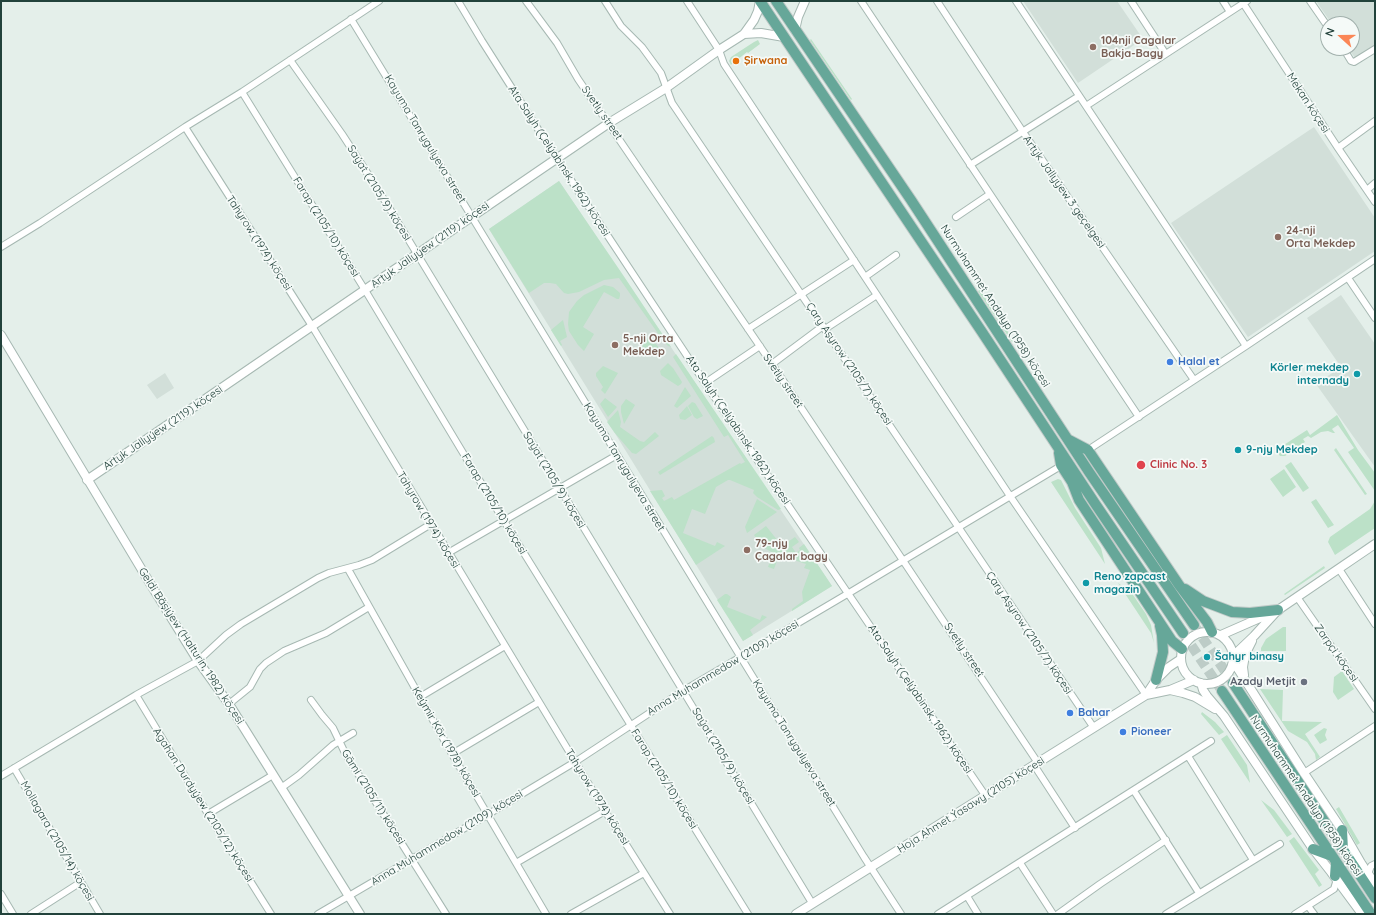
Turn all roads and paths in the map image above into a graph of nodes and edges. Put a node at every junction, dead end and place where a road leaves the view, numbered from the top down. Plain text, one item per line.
1 (379, 1) edge
2 (458, 1) edge
3 (526, 1) edge
4 (605, 1) edge
5 (687, 1) edge
6 (760, 1) edge
7 (776, 1) edge
8 (806, 1) edge
9 (861, 1) edge
10 (937, 1) edge
11 (1016, 1) edge
12 (1130, 1) edge
13 (1223, 1) edge
14 (1310, 1) edge
15 (1245, 2) edge
16 (1230, 12) junction
17 (1320, 16) edge
18 (351, 19) junction
19 (795, 30) junction
20 (744, 34) junction
21 (784, 37) junction
22 (1375, 49) edge
23 (720, 50) junction
24 (1166, 53) junction
25 (1348, 56) edge
26 (290, 60) junction
27 (666, 88) junction
28 (242, 92) junction
29 (1079, 96) junction
30 (1086, 106) junction
31 (1375, 121) edge
32 (609, 123) junction
33 (185, 127) junction
34 (1023, 132) junction
35 (1338, 148) junction
36 (557, 159) junction
37 (970, 165) junction
38 (1375, 183) edge
39 (1366, 190) junction
40 (990, 194) junction
41 (1375, 202) edge
42 (472, 217) junction
43 (956, 217) dead end
44 (1, 247) edge
45 (417, 254) junction
46 (896, 255) dead end
47 (1375, 259) edge
48 (854, 260) junction
49 (865, 277) junction
50 (1348, 278) junction
51 (365, 290) junction
52 (801, 294) junction
53 (877, 295) junction
54 (1375, 318) edge
55 (312, 326) junction
56 (824, 327) junction
57 (748, 329) junction
58 (1, 335) edge
59 (760, 346) junction
60 (1246, 346) junction
61 (772, 364) junction
62 (1194, 380) junction
63 (706, 383) junction
64 (1139, 417) junction
65 (1068, 440) junction
66 (1088, 450) junction
67 (616, 455) junction
68 (1064, 464) junction
69 (1089, 472) junction
70 (1106, 478) junction
71 (88, 480) junction
72 (559, 489) junction
73 (1010, 496) junction
74 (1106, 496) junction
75 (504, 521) junction
76 (431, 524) junction
77 (958, 526) junction
78 (1375, 544) edge
79 (448, 553) junction
80 (903, 560) junction
81 (348, 569) junction
82 (1339, 569) junction
83 (1179, 585) junction
84 (849, 593) junction
85 (1297, 597) junction
86 (369, 608) junction
87 (1278, 610) junction
88 (1158, 620) junction
89 (1375, 624) edge
90 (1194, 625) tunnel mouth
91 (1183, 633) tunnel mouth
92 (1217, 633) junction
93 (1254, 636) junction
94 (505, 646) junction
95 (1182, 654) junction
96 (740, 656) junction
97 (1233, 659) junction
98 (198, 661) junction
99 (1244, 678) junction
100 (1156, 680) junction
101 (1197, 682) junction
102 (1233, 683) tunnel mouth
103 (1170, 690) junction
104 (683, 691) junction
105 (1222, 691) tunnel mouth
106 (136, 695) junction
107 (1146, 696) junction
108 (420, 698) junction
109 (311, 700) dead end
110 (538, 702) junction
111 (229, 704) junction
112 (1375, 709) edge
113 (1224, 716) junction
114 (630, 725) junction
115 (1375, 726) edge
116 (1094, 728) junction
117 (353, 733) dead end
118 (338, 741) junction
119 (1211, 741) dead end
120 (452, 754) junction
121 (1188, 756) junction
122 (575, 762) junction
123 (1036, 764) junction
124 (14, 768) junction
125 (1304, 773) junction
126 (273, 775) junction
127 (1, 776) edge
128 (281, 788) junction
129 (1134, 791) junction
130 (985, 795) junction
131 (604, 811) junction
132 (208, 814) junction
133 (487, 815) junction
134 (1076, 828) junction
135 (1342, 830) junction
136 (1166, 840) junction
137 (1280, 844) dead end
138 (1312, 849) junction
139 (1345, 852) junction
140 (1334, 859) junction
141 (412, 860) junction
142 (1253, 860) junction
143 (1020, 862) junction
144 (1360, 862) junction
145 (516, 864) junction
146 (871, 868) junction
147 (1371, 868) edge
148 (644, 873) junction
149 (1336, 877) junction
150 (81, 882) junction
151 (1375, 884) edge
152 (1334, 889) junction
153 (1345, 890) junction
154 (1199, 893) junction
155 (1, 894) edge
156 (349, 896) junction
157 (967, 896) junction
158 (1375, 898) edge
159 (812, 903) junction
160 (1308, 906) junction
161 (13, 914) edge
162 (30, 914) edge
163 (100, 914) edge
164 (271, 914) edge
165 (318, 914) edge
166 (360, 914) edge
167 (446, 914) edge
168 (546, 914) edge
169 (571, 914) edge
170 (670, 914) edge
171 (748, 914) edge
172 (796, 914) edge
173 (901, 914) edge
174 (938, 914) edge
175 (978, 914) edge
176 (1053, 914) edge
177 (1058, 914) edge
178 (1166, 914) edge
179 (1295, 914) edge
180 (1314, 914) edge
181 (1362, 914) edge
182 (1371, 914) edge

1 - 18 street
2 - 36 street, Ata Salyh (Çelýabinsk, 1962) köçesi
3 - 32 street, Svetly street
4 - 27 street, Çary Aşyrow (2105/7) köçesi
5 - 23 street
6 - 20 street, Artyk Jallyýew (2119) köçesi
6 - 21 main road
7 - 19 main road, Nurmuhammet Andalyp (1958) köçesi
8 - 19 street
9 - 37 street
10 - 34 street, Artyk Jallyýew 3 geçelgesi
11 - 29 street
12 - 24 street
13 - 16 street
14 - 17 street
15 - 16 street
15 - 35 street, Mekan köçesi
16 - 24 street
18 - 26 street
18 - 42 street, Kayuma Tanrygulyeva street
19 - 65 main road, Nurmuhammet Andalyp (1958) köçesi
20 - 21 street
20 - 23 street, Artyk Jallyýew (2119) köçesi
21 - 68 main road
22 - 25 street
23 - 27 street, Artyk Jallyýew (2119) köçesi
23 - 48 street
24 - 30 street
26 - 28 street
26 - 45 street, Saýat (2105/9) köçesi
27 - 32 street, Artyk Jallyýew (2119) köçesi
27 - 52 street, Çary Aşyrow (2105/7) köçesi
28 - 33 street
28 - 51 street, Farap (2105/10) köçesi
29 - 30 street
29 - 34 street
30 - 60 street
31 - 35 street
32 - 36 street, Artyk Jallyýew (2119) köçesi
32 - 57 street, Svetly street
33 - 44 street
33 - 55 street, Tahyrow (1974) köçesi
34 - 37 street
34 - 62 street, Artyk Jallyýew 3 geçelgesi
35 - 39 street, Mekan köçesi
36 - 42 street, Artyk Jallyýew (2119) köçesi
36 - 63 street, Ata Salyh (Çelýabinsk, 1962) köçesi
37 - 40 street
38 - 39 street
39 - 41 street, Mekan köçesi
40 - 43 street
40 - 64 street
42 - 45 street, Artyk Jallyýew (2119) köçesi
42 - 67 street, Kayuma Tanrygulyeva street
45 - 51 street, Artyk Jallyýew (2119) köçesi
45 - 72 street, Saýat (2105/9) köçesi
46 - 49 street
47 - 50 street
48 - 49 street
48 - 52 street
49 - 53 street
50 - 54 street
50 - 60 street
51 - 55 street, Artyk Jallyýew (2119) köçesi
51 - 75 street, Farap (2105/10) köçesi
52 - 56 street, Çary Aşyrow (2105/7) köçesi
52 - 57 street
53 - 56 street
53 - 73 street
55 - 71 street, Artyk Jallyýew (2119) köçesi
55 - 76 street, Tahyrow (1974) köçesi
56 - 61 street
56 - 77 street, Çary Aşyrow (2105/7) köçesi
57 - 59 street, Svetly street
58 - 71 street, Geldi Bäşiýew (Halturin, 1982) köçesi
59 - 61 street, Svetly street
59 - 63 street
60 - 62 street
61 - 80 street, Svetly street
62 - 64 street
63 - 84 street, Ata Salyh (Çelýabinsk, 1962) köçesi
64 - 66 street
65 - 66 main road
65 - 69 main road, Nurmuhammet Andalyp (1958) köçesi
66 - 70 main road
67 - 72 street
67 - 96 street, Kayuma Tanrygulyeva street
68 - 73 street, Anna Muhammedow (2109) köçesi
68 - 88 main road
68 - 91 main road
69 - 70 main road
69 - 74 main road, Nurmuhammet Andalyp (1958) köçesi
70 - 74 main road
70 - 83 main road
71 - 98 street, Geldi Bäşiýew (Halturin, 1982) köçesi
72 - 75 street
72 - 104 street, Saýat (2105/9) köçesi
73 - 77 street, Anna Muhammedow (2109) köçesi
73 - 107 street
74 - 90 main road, Nurmuhammet Andalyp (1958) köçesi
75 - 79 street
75 - 114 street, Farap (2105/10) köçesi
76 - 79 street, Tahyrow (1974) köçesi
76 - 81 street
77 - 80 street, Anna Muhammedow (2109) köçesi
77 - 116 street, Çary Aşyrow (2105/7) köçesi
78 - 82 street
79 - 94 street, Tahyrow (1974) köçesi
80 - 84 street, Anna Muhammedow (2109) köçesi
80 - 123 street, Svetly street
81 - 86 street, Keýmir Kör (1978) köçesi
81 - 98 street
82 - 85 street
82 - 89 street
83 - 87 main road
83 - 92 main road
84 - 96 street, Anna Muhammedow (2109) köçesi
84 - 130 street, Ata Salyh (Çelýabinsk, 1962) köçesi
85 - 87 street
85 - 112 street, Zarpçi köçesi
86 - 108 street, Keýmir Kör (1978) köçesi
86 - 111 street
87 - 92 street
87 - 93 street
88 - 95 main road
88 - 100 main road
92 - 95 street
92 - 97 street
93 - 97 street
93 - 99 street
94 - 108 street
94 - 110 street, Tahyrow (1974) köçesi
95 - 100 street, Hoja Ahmet Ýasawy (2105) köçesi
95 - 101 street
96 - 104 street, Anna Muhammedow (2109) köçesi
96 - 146 street, Kayuma Tanrygulyeva street
97 - 99 street
97 - 101 street
98 - 106 street
98 - 111 street, Geldi Bäşiýew (Halturin, 1982) köçesi
99 - 125 street
100 - 107 street, Hoja Ahmet Ýasawy (2105) köçesi
101 - 103 street, Hoja Ahmet Ýasawy (2105) köçesi
101 - 113 street, Nurmuhammet Andalyp (1958) köçesi
102 - 139 main road, Nurmuhammet Andalyp (1958) köçesi
103 - 107 street, Hoja Ahmet Ýasawy (2105) köçesi
103 - 113 street
104 - 114 street, Anna Muhammedow (2109) köçesi
104 - 159 street, Saýat (2105/9) köçesi
105 - 140 main road, Nurmuhammet Andalyp (1958) köçesi
106 - 124 street
106 - 132 street, Agahan Durdyýew (2105/12) köçesi
107 - 116 street, Hoja Ahmet Ýasawy (2105) köçesi
108 - 120 street, Keýmir Kör (1978) köçesi
109 - 118 street, Gämi (2105/11) köçesi
110 - 120 street
110 - 122 street, Tahyrow (1974) köçesi
111 - 126 street, Geldi Bäşiýew (Halturin, 1982) köçesi
113 - 138 street, Nurmuhammet Andalyp (1958) köçesi
114 - 122 street, Anna Muhammedow (2109) köçesi
114 - 171 street, Farap (2105/10) köçesi
115 - 125 street
116 - 123 street, Hoja Ahmet Ýasawy (2105) köçesi
117 - 118 street
118 - 128 street
118 - 141 street, Gämi (2105/11) köçesi
119 - 121 street
120 - 133 street, Keýmir Kör (1978) köçesi
121 - 129 street
121 - 142 street
122 - 131 street, Tahyrow (1974) köçesi
122 - 133 street, Anna Muhammedow (2109) köçesi
123 - 130 street, Hoja Ahmet Ýasawy (2105) köçesi
123 - 134 street, Svetly street
124 - 127 street
124 - 150 street, Mollagara (2105/14) köçesi
125 - 135 street
126 - 128 street, Geldi Bäşiýew (Halturin, 1982) köçesi
126 - 132 street
128 - 156 street, Geldi Bäşiýew (Halturin, 1982) köçesi
129 - 134 street
129 - 136 street
130 - 146 street, Hoja Ahmet Ýasawy (2105) köçesi
131 - 145 street
131 - 148 street, Tahyrow (1974) köçesi
132 - 164 street, Agahan Durdyýew (2105/12) köçesi
133 - 141 street, Anna Muhammedow (2109) köçesi
133 - 145 street, Keýmir Kör (1978) köçesi
134 - 143 street
135 - 139 main road
135 - 144 street
136 - 154 street
136 - 177 street
137 - 142 street
138 - 140 main road
138 - 149 street, Nurmuhammet Andalyp (1958) köçesi
139 - 144 main road
139 - 158 main road, Nurmuhammet Andalyp (1958) köçesi
140 - 149 main road
140 - 182 main road, Nurmuhammet Andalyp (1958) köçesi
141 - 156 street, Anna Muhammedow (2109) köçesi
141 - 167 street, Gämi (2105/11) köçesi
142 - 154 street
143 - 157 street
143 - 176 street
144 - 147 street
145 - 168 street, Keýmir Kör (1978) köçesi
146 - 159 street, Hoja Ahmet Ýasawy (2105) köçesi
146 - 173 street, Kayuma Tanrygulyeva street
147 - 151 street
148 - 169 street
148 - 170 street, Tahyrow (1974) köçesi
149 - 152 street
149 - 153 street, Nurmuhammet Andalyp (1958) köçesi
150 - 162 street
150 - 163 street, Mollagara (2105/14) köçesi
152 - 153 street, Nurmuhammet Andalyp (1958) köçesi
152 - 160 street
153 - 181 street, Nurmuhammet Andalyp (1958) köçesi
154 - 178 street
155 - 161 street
156 - 165 street, Anna Muhammedow (2109) köçesi
156 - 166 street, Geldi Bäşiýew (Halturin, 1982) köçesi
157 - 174 street
157 - 175 street
159 - 172 street, Hoja Ahmet Ýasawy (2105) köçesi
160 - 179 street
160 - 180 street

